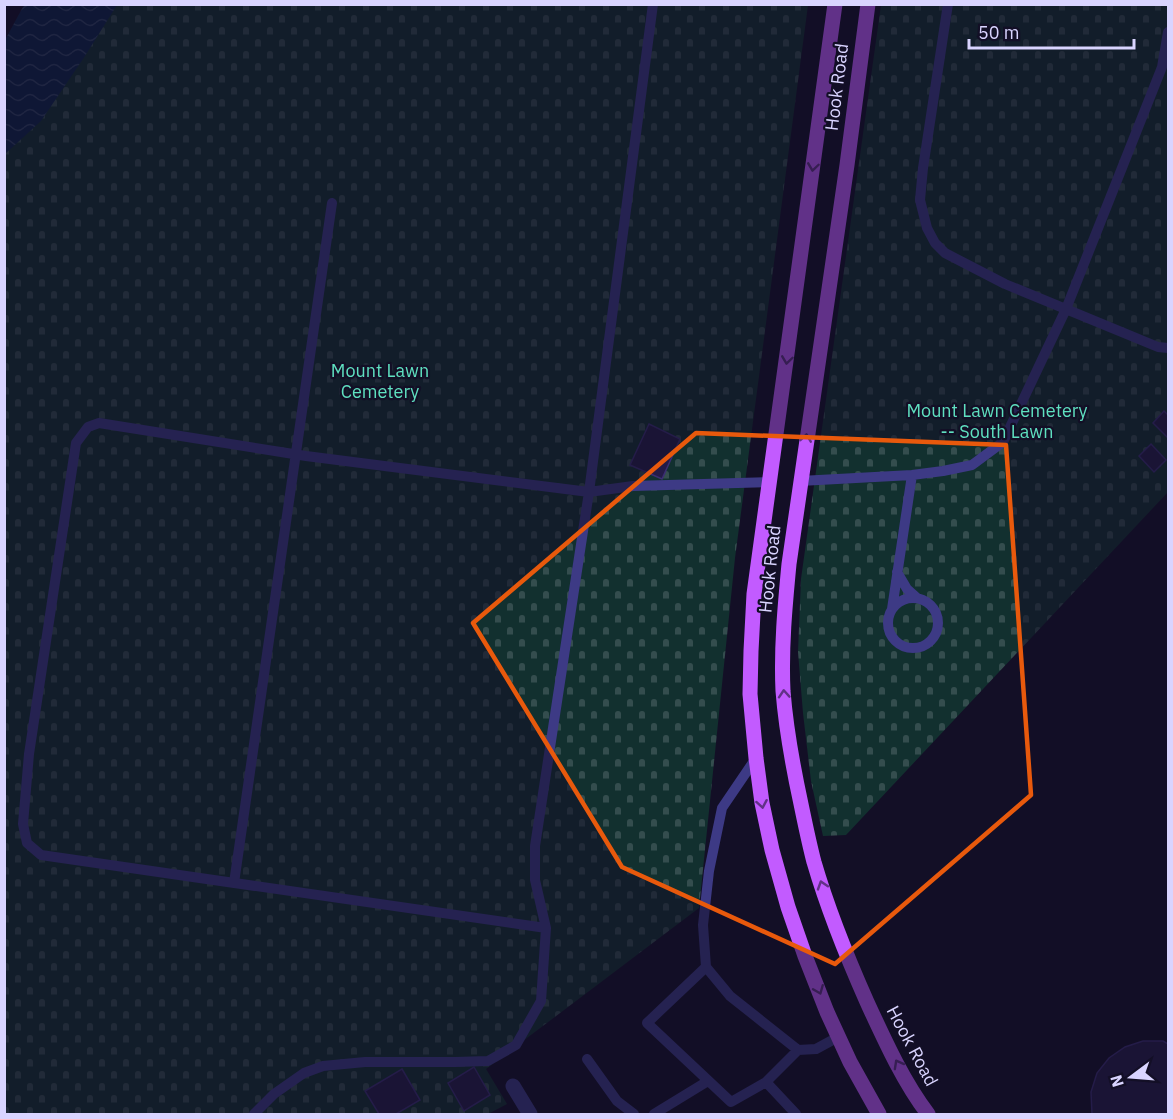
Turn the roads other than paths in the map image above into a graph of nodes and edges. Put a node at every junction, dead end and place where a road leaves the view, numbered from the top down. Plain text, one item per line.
1 (653, 4) edge
2 (835, 4) edge
3 (867, 4) edge
4 (948, 4) edge
5 (1168, 32) edge
6 (332, 203) dead end
7 (1066, 309) junction
8 (1168, 348) edge
9 (297, 455) junction
10 (912, 475) junction
11 (800, 481) junction
12 (770, 482) junction
13 (590, 492) junction
14 (897, 572) junction
15 (917, 598) junction
16 (892, 609) junction
17 (756, 758) junction
18 (234, 883) junction
19 (546, 928) junction
20 (706, 967) junction
21 (840, 1036) junction
22 (798, 1050) junction
23 (587, 1059) dead end
24 (708, 1081) junction
25 (766, 1082) junction
26 (513, 1086) dead end
27 (254, 1114) edge
28 (530, 1114) edge
29 (634, 1114) edge
30 (654, 1114) edge
31 (796, 1114) edge
32 (879, 1114) edge
33 (928, 1114) edge

1 - 13 lane
2 -> 12 main road, Hook Road
11 -> 3 main road, Hook Road
4 - 7 lane
5 - 7 lane
6 - 9 lane
7 - 8 lane
7 - 10 lane
9 - 13 lane
9 - 18 lane
9 - 18 lane
10 - 11 lane
10 - 14 lane
33 -> 11 main road, Hook Road
12 - 13 lane
12 - 17 main road, Hook Road
13 - 19 lane
14 - 15 lane
14 - 16 lane
15 - 16 lane
15 - 16 lane
17 - 20 lane
17 -> 21 main road, Hook Road
18 - 19 lane
19 - 27 lane
20 - 22 lane
20 - 24 lane
21 - 22 lane
21 - 32 main road, Hook Road
22 - 25 lane
23 - 29 lane
24 - 25 lane
24 - 30 lane
25 - 31 lane
26 - 28 street

